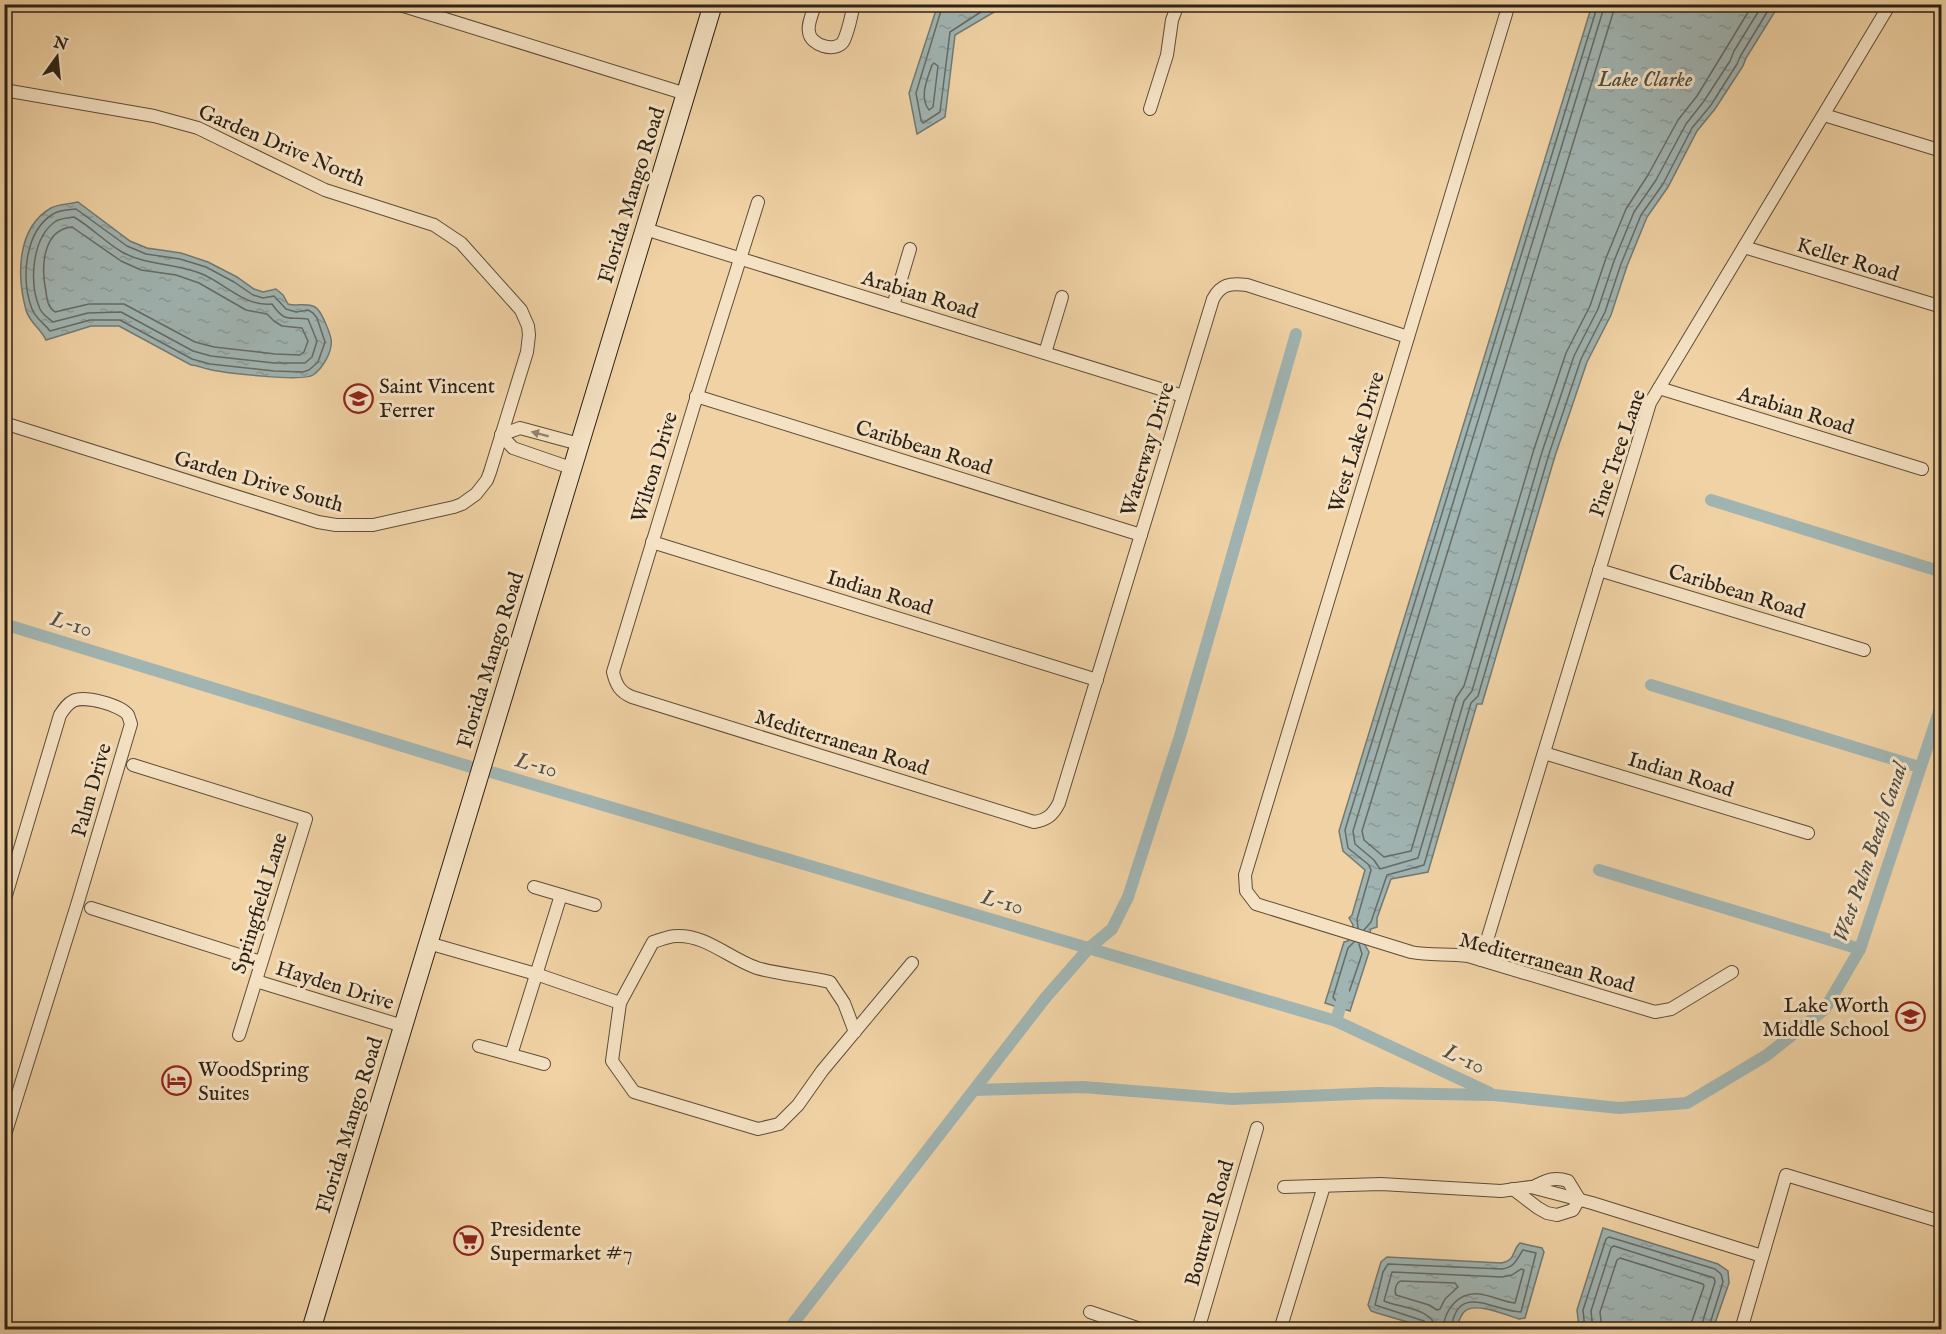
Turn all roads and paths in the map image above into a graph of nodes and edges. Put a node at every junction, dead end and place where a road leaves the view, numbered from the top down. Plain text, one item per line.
1 (397, 4) edge
2 (713, 4) edge
3 (815, 4) edge
4 (853, 4) edge
5 (1178, 4) edge
6 (1509, 4) edge
7 (1890, 4) edge
8 (4, 90) edge
9 (686, 94) junction
10 (1150, 109) dead end
11 (1824, 115) junction
12 (1941, 151) edge
13 (758, 202) dead end
14 (645, 229) junction
15 (1744, 247) junction
16 (910, 249) dead end
17 (741, 259) junction
18 (1062, 297) dead end
19 (893, 306) junction
20 (1941, 307) edge
21 (1408, 337) junction
22 (1045, 353) junction
23 (1659, 388) junction
24 (696, 396) junction
25 (1183, 396) junction
26 (4, 423) edge
27 (501, 435) junction
28 (579, 444) junction
29 (572, 468) junction
30 (1922, 469) dead end
31 (1141, 535) junction
32 (652, 542) junction
33 (1599, 570) junction
34 (1864, 650) dead end
35 (1097, 680) junction
36 (618, 688) joint
37 (1544, 753) junction
38 (133, 765) dead end
39 (1055, 811) joint
40 (1808, 833) dead end
41 (534, 888) dead end
42 (1246, 891) joint
43 (561, 895) junction
44 (4, 902) edge
45 (595, 904) dead end
46 (91, 908) dead end
47 (428, 943) junction
48 (1481, 960) junction
49 (261, 962) junction
50 (912, 963) dead end
51 (1732, 972) dead end
52 (536, 974) junction
53 (256, 981) junction
54 (620, 1003) junction
55 (403, 1026) junction
56 (855, 1032) junction
57 (239, 1035) dead end
58 (479, 1046) dead end
59 (511, 1055) junction
60 (544, 1064) dead end
61 (1257, 1128) dead end
62 (4, 1138) edge
63 (1324, 1186) junction
64 (1284, 1187) dead end
65 (1533, 1187) junction
66 (1513, 1189) junction
67 (1546, 1191) junction
68 (1579, 1199) junction
69 (1538, 1208) junction
70 (1941, 1222) edge
71 (1762, 1256) junction
72 (1090, 1312) dead end
73 (311, 1329) edge
74 (1143, 1329) edge
75 (1198, 1329) edge
76 (1280, 1329) edge
77 (1741, 1329) edge

1 - 9 street
2 - 9 street, Florida Mango Road
3 - 4 street
5 - 10 street
6 - 21 street, West Lake Drive
7 - 11 street, Pine Tree Lane
8 - 27 street, Garden Drive North
9 - 14 street, Florida Mango Road
11 - 12 street
11 - 15 street, Pine Tree Lane
13 - 17 street, Wilton Drive
14 - 17 street, Arabian Road
14 - 28 street, Florida Mango Road
15 - 20 street, Keller Road
15 - 23 street, Pine Tree Lane
16 - 19 street
17 - 19 street, Arabian Road
17 - 24 street, Wilton Drive
18 - 22 street
19 - 22 street, Arabian Road
21 - 25 street, Waterway Drive
21 - 42 street, West Lake Drive
22 - 25 street, Arabian Road
23 - 30 street, Arabian Road
23 - 33 street, Pine Tree Lane
24 - 31 street, Caribbean Road
24 - 32 street, Wilton Drive
25 - 31 street, Waterway Drive
26 - 27 street, Garden Drive South
28 -> 27 street
27 - 29 street
28 - 29 street, Florida Mango Road
29 - 47 street, Florida Mango Road
31 - 35 street, Waterway Drive
32 - 35 street, Indian Road
32 - 36 street, Wilton Drive
33 - 34 street, Caribbean Road
33 - 37 street, Pine Tree Lane
35 - 39 street, Waterway Drive
36 - 39 street, Mediterranean Road
37 - 40 street, Indian Road
37 - 48 street, Pine Tree Lane
38 - 49 street, Springfield Lane
41 - 43 street
42 - 48 street, Mediterranean Road
43 - 45 street
43 - 52 street
44 - 62 street, Palm Drive
46 - 49 street, Hayden Drive
47 - 52 street
47 - 55 street, Florida Mango Road
48 - 51 street, Mediterranean Road
49 - 53 street, Springfield Lane
50 - 56 street
52 - 54 street
52 - 59 street
53 - 55 street, Hayden Drive
53 - 57 street, Springfield Lane
54 - 56 street
54 - 56 street
55 - 73 street, Florida Mango Road
58 - 59 street
59 - 60 street
61 - 75 street, Boutwell Road
63 - 64 street
63 - 66 street
63 - 76 street
65 - 66 street
65 - 67 street
65 - 68 street
66 - 69 street
67 - 68 street
67 - 69 street
68 - 69 street
68 - 71 street
70 - 71 street
71 - 77 street
72 - 74 street

